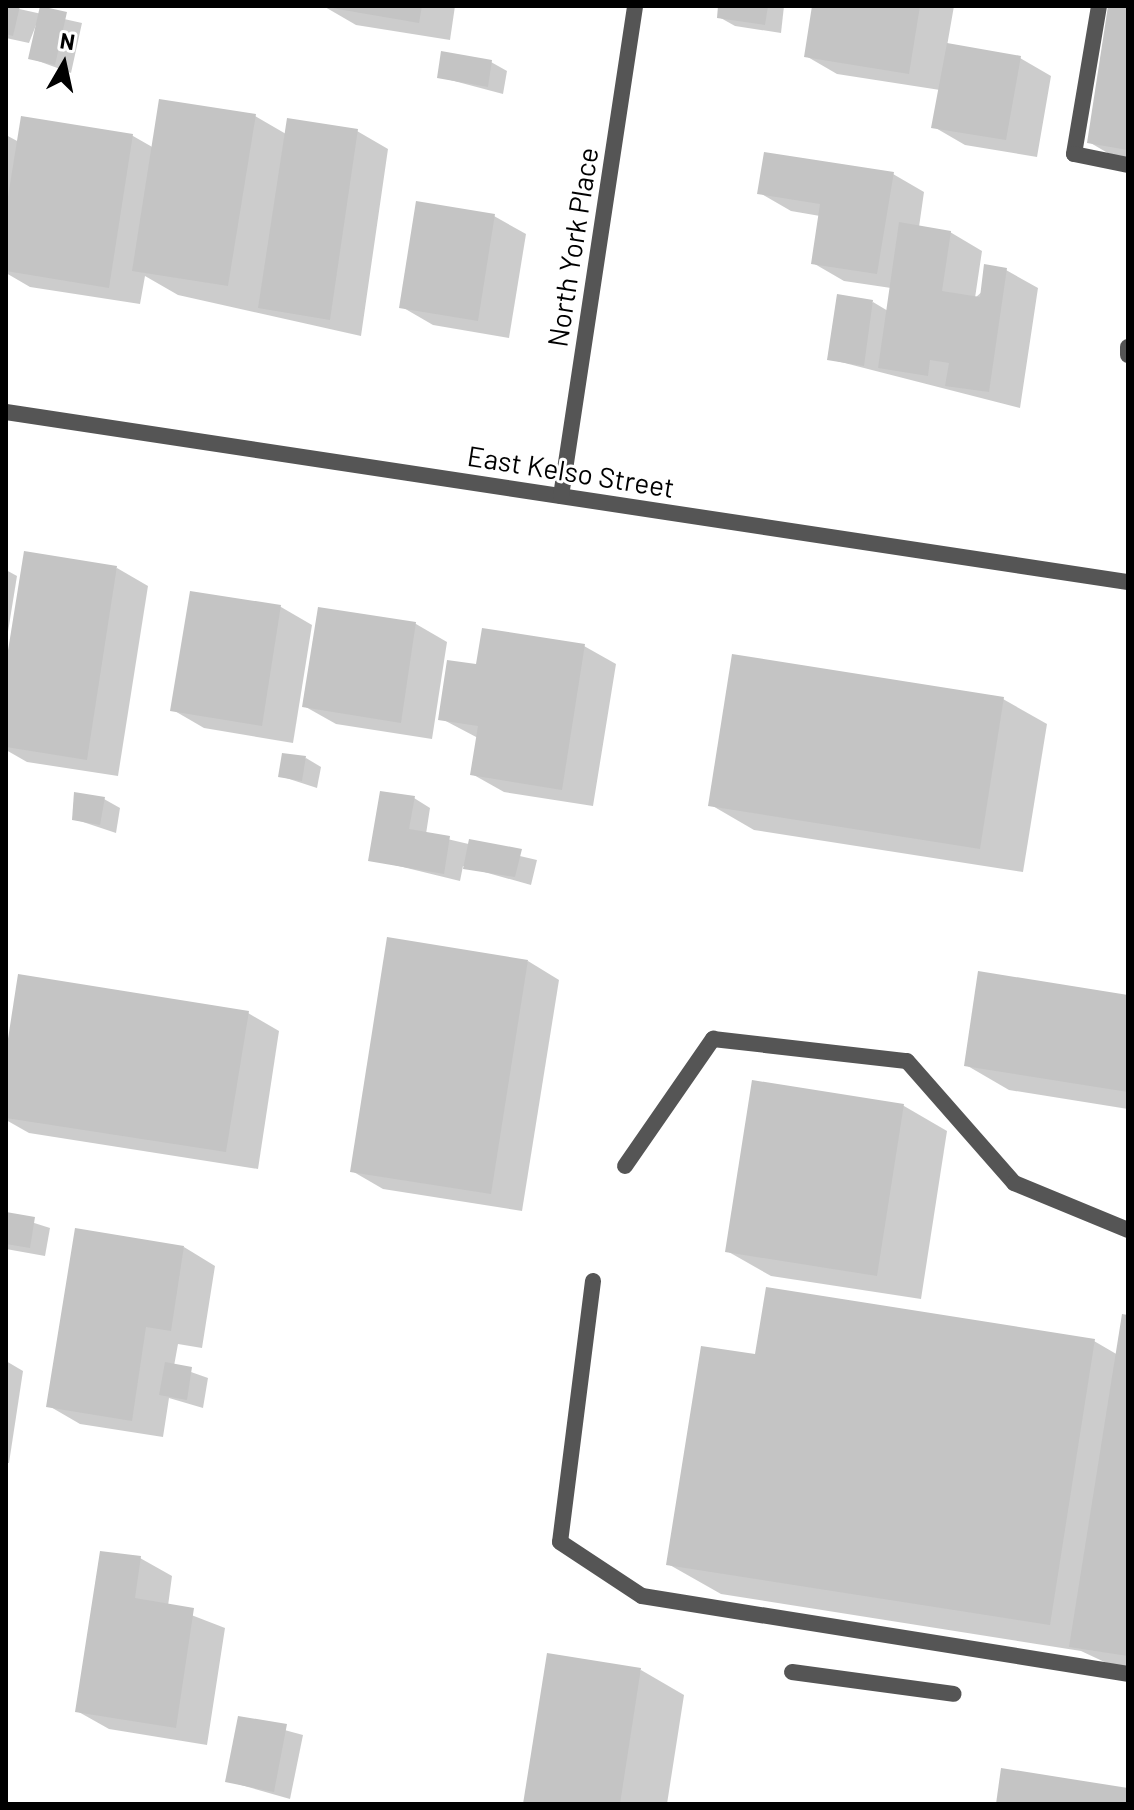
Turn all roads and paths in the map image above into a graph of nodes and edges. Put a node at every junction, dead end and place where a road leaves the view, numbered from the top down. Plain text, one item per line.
1 (635, 6) edge
2 (1099, 6) edge
3 (1128, 165) edge
4 (1128, 347) edge
5 (1128, 355) edge
6 (6, 412) edge
7 (561, 496) junction
8 (1128, 582) edge
9 (625, 1166) dead end
10 (1128, 1230) edge
11 (593, 1281) dead end
12 (792, 1672) dead end
13 (1128, 1674) edge
14 (954, 1694) dead end

1 - 7 street, North York Place
2 - 3 street
4 - 5 street
6 - 7 street, East Kelso Street
7 - 8 street, East Kelso Street
9 - 10 street
11 - 13 street
12 - 14 street

